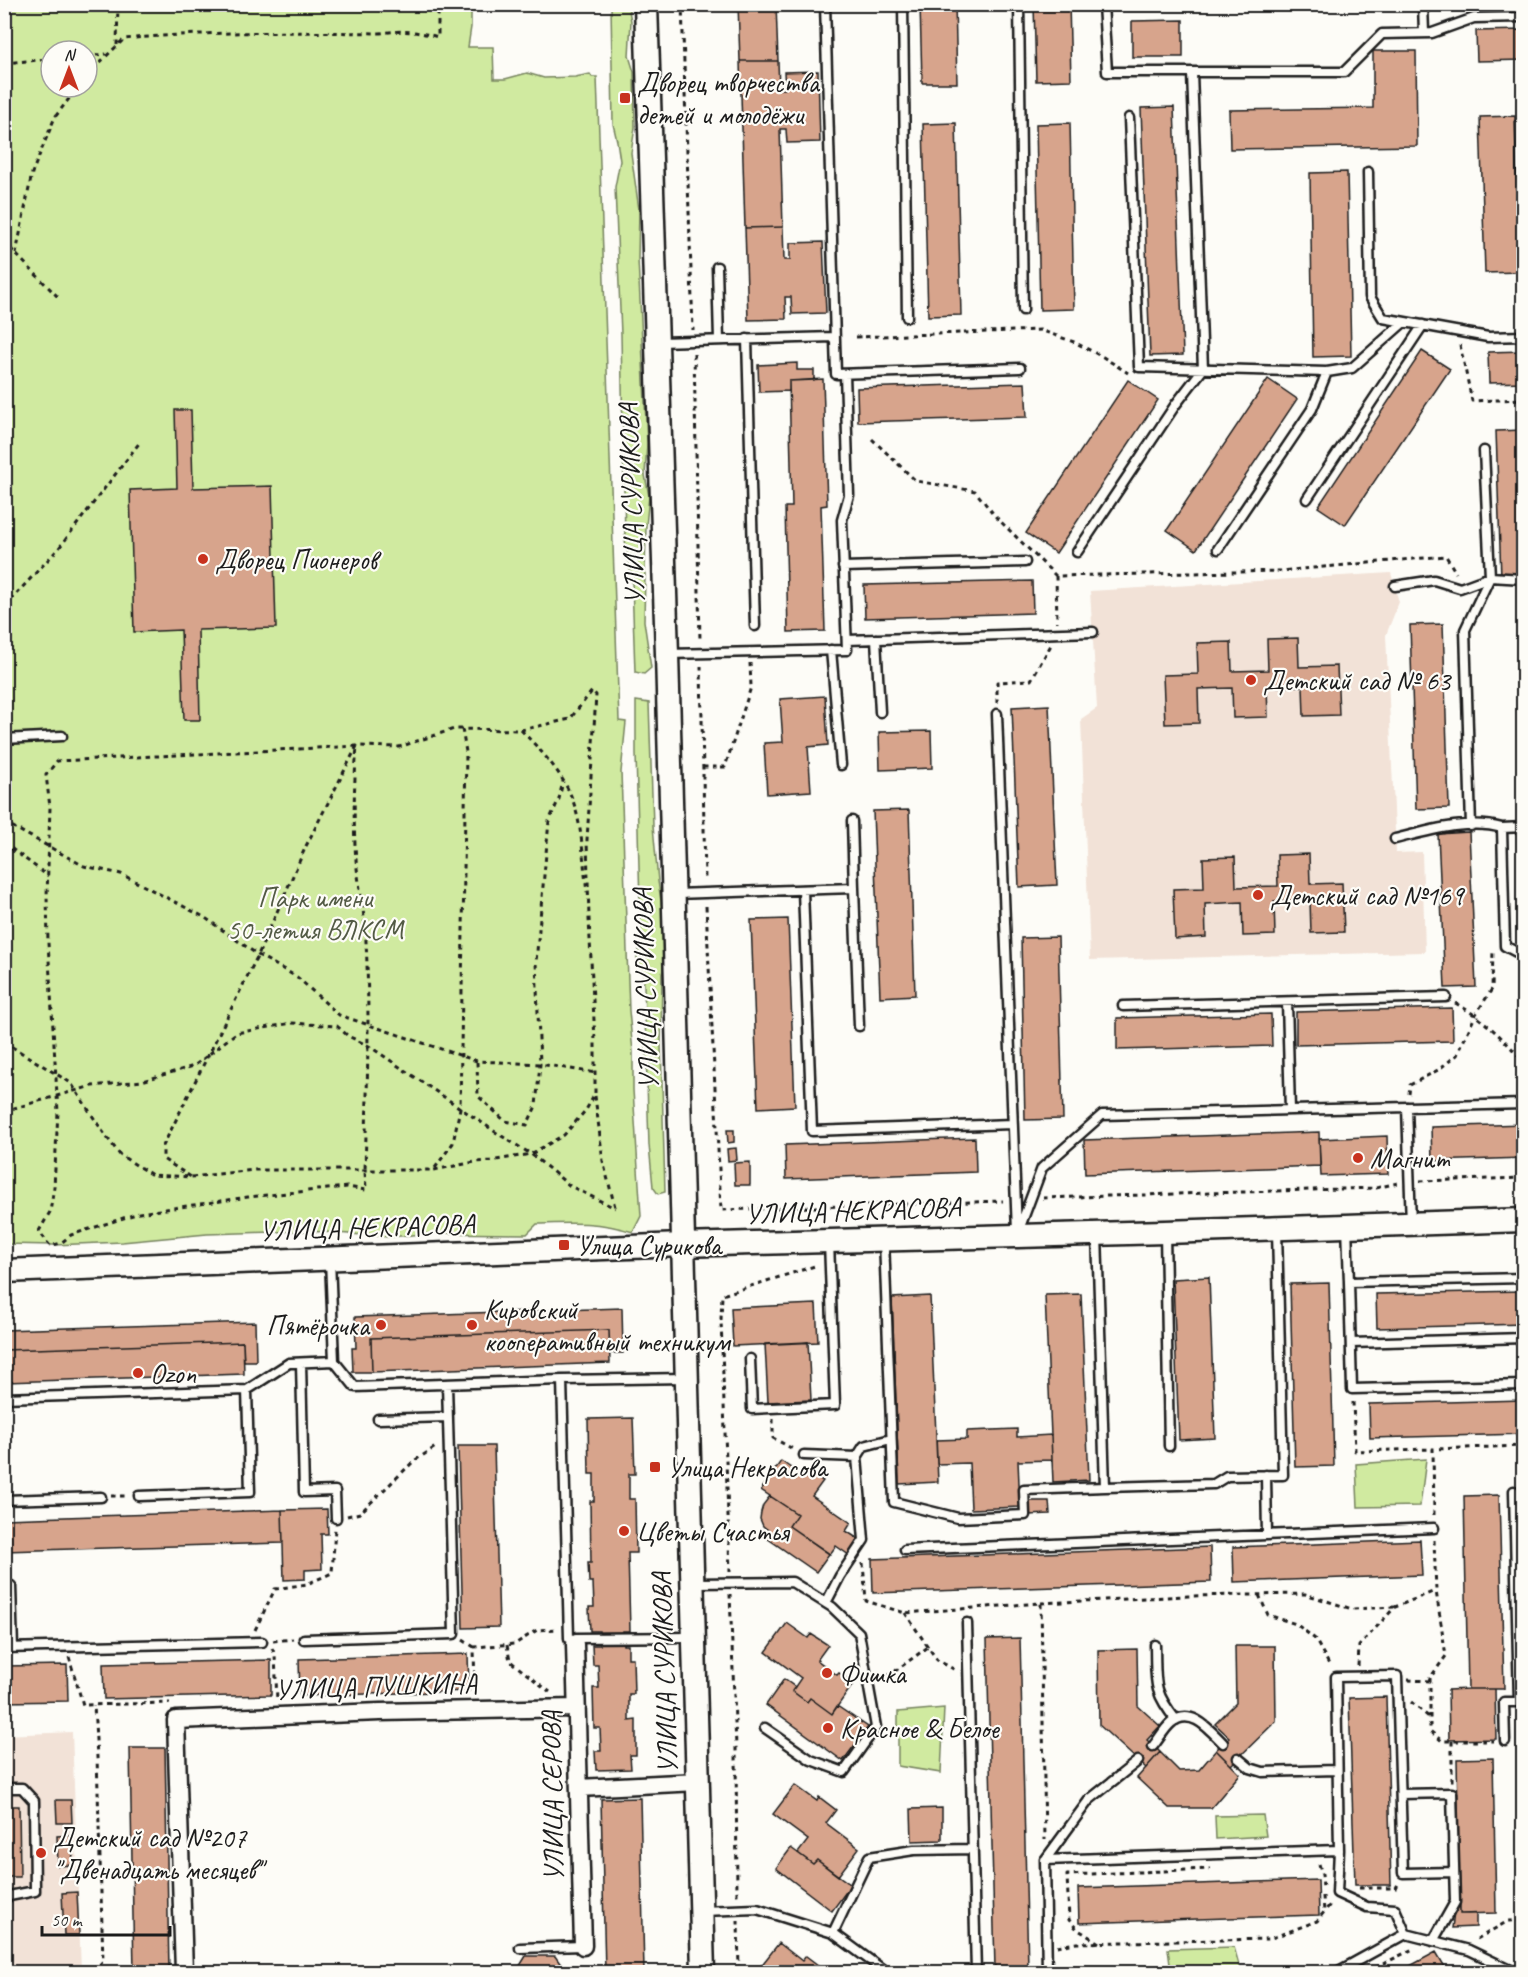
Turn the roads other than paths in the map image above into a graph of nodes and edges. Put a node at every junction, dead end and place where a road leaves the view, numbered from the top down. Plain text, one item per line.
1 (646, 4) edge
2 (825, 4) edge
3 (903, 4) edge
4 (1020, 4) edge
5 (1104, 4) edge
6 (1423, 4) edge
7 (1524, 17) edge
8 (1424, 33) junction
9 (1192, 73) junction
10 (1129, 118) dead end
11 (1368, 172) dead end
12 (717, 267) dead end
13 (1023, 310) dead end
14 (907, 317) dead end
15 (1404, 322) junction
16 (1423, 325) junction
17 (834, 336) junction
18 (1524, 336) edge
19 (747, 339) junction
20 (719, 340) junction
21 (656, 342) junction
22 (1020, 368) dead end
23 (1203, 369) junction
24 (1327, 372) junction
25 (845, 374) junction
26 (1484, 451) dead end
27 (1306, 499) dead end
28 (1218, 549) dead end
29 (1077, 552) dead end
30 (1025, 562) dead end
31 (843, 567) junction
32 (1490, 577) junction
33 (1524, 579) edge
34 (1395, 586) dead end
35 (755, 626) dead end
36 (1093, 632) dead end
37 (876, 639) junction
38 (847, 640) junction
39 (831, 650) junction
40 (667, 654) junction
41 (880, 712) dead end
42 (998, 714) road end
43 (63, 736) dead end
44 (4, 739) edge
45 (840, 765) dead end
46 (852, 821) dead end
47 (1471, 826) junction
48 (1502, 828) junction
49 (1524, 828) edge
50 (1395, 839) dead end
51 (854, 888) junction
52 (803, 890) junction
53 (672, 894) junction
54 (1524, 956) edge
55 (1446, 997) road end
56 (1287, 1002) junction
57 (1123, 1006) dead end
58 (859, 1026) dead end
59 (1524, 1104) edge
60 (1407, 1107) junction
61 (1290, 1110) junction
62 (1012, 1124) junction
63 (1524, 1220) edge
64 (1411, 1224) junction
65 (1347, 1226) junction
66 (1277, 1228) junction
67 (1165, 1232) junction
68 (1096, 1234) junction
69 (1017, 1235) junction
70 (884, 1240) junction
71 (829, 1242) junction
72 (682, 1245) junction
73 (330, 1259) junction
74 (4, 1271) edge
75 (1524, 1278) edge
76 (1349, 1282) junction
77 (1524, 1338) edge
78 (1351, 1343) junction
79 (750, 1359) dead end
80 (334, 1361) junction
81 (301, 1363) junction
82 (686, 1378) junction
83 (562, 1380) junction
84 (447, 1384) junction
85 (1524, 1385) edge
86 (247, 1390) junction
87 (4, 1398) edge
88 (448, 1417) junction
89 (378, 1419) dead end
90 (891, 1439) junction
91 (1169, 1446) dead end
92 (804, 1455) road end
93 (857, 1457) junction
94 (1266, 1475) junction
95 (1105, 1487) junction
96 (1514, 1491) dead end
97 (139, 1496) road end
98 (101, 1497) road end
99 (4, 1500) edge
100 (336, 1518) road end
101 (1434, 1528) road end
102 (1267, 1535) junction
103 (905, 1550) dead end
104 (692, 1583) junction
105 (4, 1587) edge
106 (826, 1603) junction
107 (968, 1623) dead end
108 (572, 1637) junction
109 (693, 1637) junction
110 (304, 1639) road end
111 (262, 1642) dead end
112 (1155, 1645) dead end
113 (9, 1648) edge
114 (1522, 1702) edge
115 (577, 1708) junction
116 (1176, 1720) junction
117 (765, 1728) dead end
118 (1505, 1741) road end
119 (1223, 1743) dead end
120 (1153, 1746) dead end
121 (1238, 1758) dead end
122 (1138, 1761) dead end
123 (1336, 1770) junction
124 (698, 1782) junction
125 (4, 1788) edge
126 (579, 1788) junction
127 (1401, 1794) junction
128 (973, 1849) junction
129 (1339, 1850) junction
130 (1045, 1860) junction
131 (1454, 1872) junction
132 (4, 1897) edge
133 (701, 1911) junction
134 (833, 1933) junction
135 (1406, 1934) junction
136 (1433, 1941) junction
137 (583, 1946) joint
138 (520, 1948) dead end
139 (184, 1972) edge
140 (703, 1972) edge
141 (886, 1972) edge
142 (976, 1972) edge
143 (1047, 1972) edge
144 (1336, 1972) edge
145 (1515, 1972) edge

1 - 21 street, УЛИЦА СУРИКОВА
2 - 17 lane
3 - 14 lane
4 - 13 lane
5 - 9 lane
6 - 8 lane
7 - 8 lane
8 - 9 lane
9 - 23 lane
10 - 23 lane
11 - 15 lane
12 - 20 lane
15 - 16 lane
15 - 24 lane
16 - 18 lane
16 - 27 lane
17 - 19 lane
17 - 25 lane
19 - 20 lane
19 - 35 lane
20 - 21 lane
21 - 40 street, УЛИЦА СУРИКОВА
22 - 25 lane
23 - 24 lane
23 - 29 lane
24 - 28 lane
25 - 31 lane
26 - 32 lane
30 - 31 lane
31 - 38 lane
32 - 33 lane
32 - 34 lane
32 - 47 lane
36 - 37 lane
37 - 38 lane
37 - 41 lane
38 - 39 lane
39 - 40 lane
39 - 45 lane
40 - 53 street, УЛИЦА СУРИКОВА
42 - 62 lane
43 - 44 lane
46 - 51 lane
47 - 48 lane
47 - 50 lane
48 - 49 lane
48 - 54 lane
51 - 52 lane
51 - 58 lane
52 - 53 lane
52 - 62 lane
53 - 72 street, УЛИЦА СУРИКОВА
55 - 56 lane
56 - 57 lane
56 - 61 lane
59 - 60 lane
60 - 61 lane
60 - 64 lane
61 - 69 lane
62 - 69 lane
63 - 64 street, УЛИЦА НЕКРАСОВА
64 - 65 street, УЛИЦА НЕКРАСОВА
65 - 66 street, УЛИЦА НЕКРАСОВА
65 - 76 lane
66 - 67 street, УЛИЦА НЕКРАСОВА
66 - 94 lane
67 - 68 street, УЛИЦА НЕКРАСОВА
67 - 91 lane
68 - 69 street, УЛИЦА НЕКРАСОВА
68 - 95 lane
69 - 70 street, УЛИЦА НЕКРАСОВА
70 - 71 street, УЛИЦА НЕКРАСОВА
70 - 90 lane
71 - 72 street, УЛИЦА НЕКРАСОВА
71 - 79 lane
72 - 73 street, УЛИЦА НЕКРАСОВА
72 - 82 street, УЛИЦА СУРИКОВА
73 - 74 street, УЛИЦА НЕКРАСОВА
73 - 80 lane
75 - 76 lane
76 - 78 lane
77 - 78 lane
78 - 85 lane
80 - 81 lane
80 - 84 lane
81 - 86 lane
81 - 100 lane
82 - 83 lane
82 - 104 street, УЛИЦА СУРИКОВА
83 - 84 lane
83 - 108 lane
84 - 88 lane
86 - 87 lane
86 - 97 lane
88 - 89 lane
88 - 110 lane
90 - 93 lane
90 - 95 lane
92 - 93 lane
93 - 106 lane
94 - 95 lane
94 - 102 lane
96 - 114 lane
98 - 99 lane
101 - 102 lane
102 - 103 lane
104 - 106 lane
104 - 109 street, УЛИЦА СУРИКОВА
105 - 113 lane
106 - 117 lane
107 - 128 lane
108 - 109 lane
108 - 115 street, УЛИЦА СЕРОВА
109 - 124 street, УЛИЦА СУРИКОВА
111 - 113 lane
112 - 116 lane
114 - 118 lane
115 - 126 street, УЛИЦА СЕРОВА
115 - 139 street, УЛИЦА ПУШКИНА
116 - 119 lane
116 - 120 lane
121 - 123 lane
122 - 130 lane
123 - 127 lane
123 - 129 lane
124 - 126 street
124 - 133 street, УЛИЦА СУРИКОВА
125 - 132 lane
126 - 137 street, УЛИЦА СЕРОВА
127 - 131 lane
127 - 131 lane
128 - 134 lane
128 - 142 lane
129 - 130 lane
129 - 135 lane
130 - 143 lane
131 - 136 lane
133 - 134 lane
133 - 140 street, УЛИЦА СУРИКОВА
134 - 141 lane
135 - 136 lane
135 - 144 lane
136 - 145 lane
137 - 138 lane

